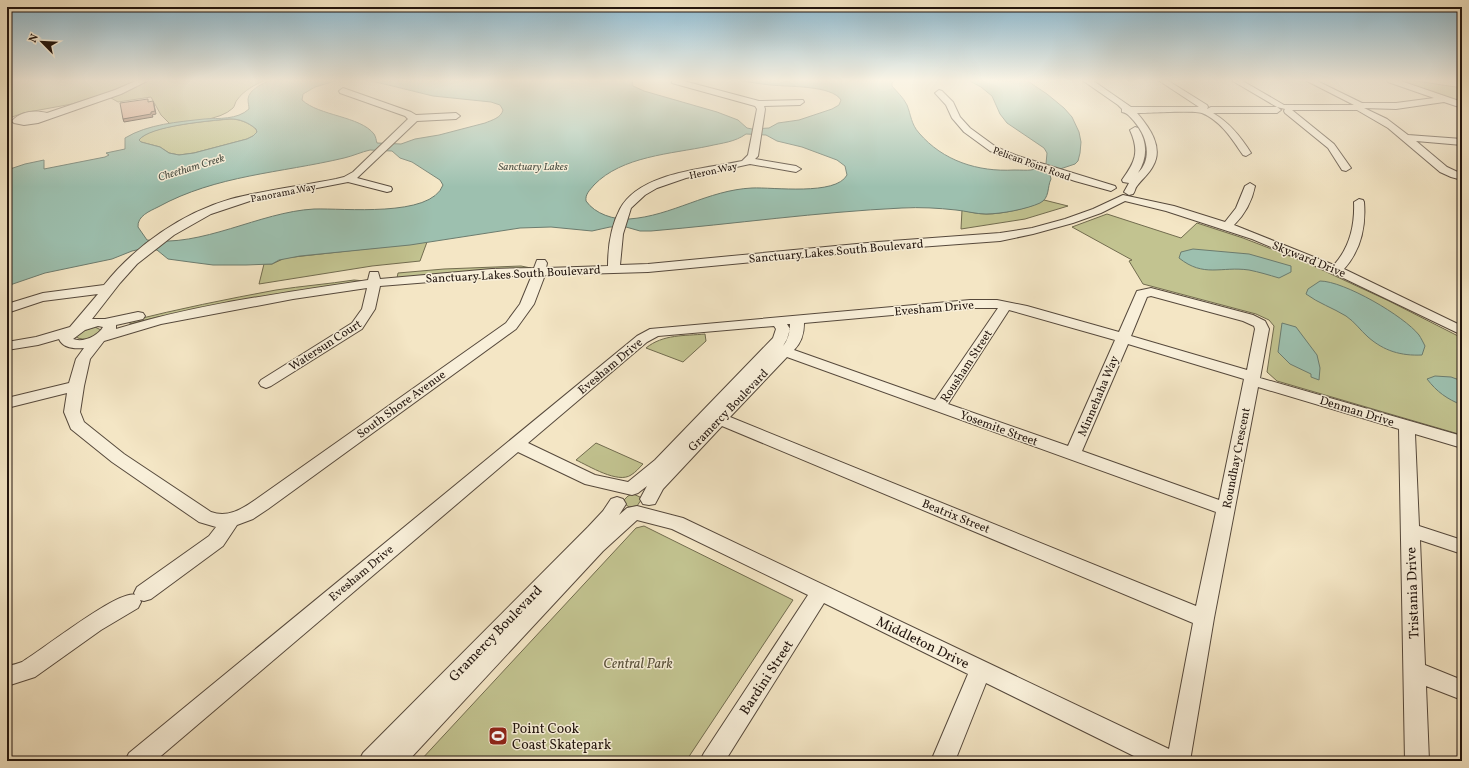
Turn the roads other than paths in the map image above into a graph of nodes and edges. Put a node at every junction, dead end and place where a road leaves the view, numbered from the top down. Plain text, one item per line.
1 (26, 116) edge
2 (410, 116) edge
3 (456, 116) dead end
4 (760, 116) edge
5 (957, 116) edge
6 (1129, 116) edge
7 (1132, 116) edge
8 (1213, 116) edge
9 (1291, 116) edge
10 (1373, 116) edge
11 (413, 118) junction
12 (7, 124) edge
13 (1407, 138) junction
14 (1462, 142) edge
15 (1246, 153) dead end
16 (749, 161) junction
17 (1346, 168) dead end
18 (798, 169) dead end
19 (1462, 177) edge
20 (348, 179) junction
21 (1251, 185) dead end
22 (387, 189) dead end
23 (1111, 191) junction
24 (1127, 196) junction
25 (1359, 202) dead end
26 (1226, 227) junction
27 (928, 240) junction
28 (614, 265) junction
29 (540, 266) junction
30 (1336, 270) junction
31 (374, 278) junction
32 (107, 288) junction
33 (1002, 305) junction
34 (7, 309) edge
35 (94, 309) junction
36 (797, 319) junction
37 (778, 321) junction
38 (105, 323) junction
39 (1461, 328) edge
40 (73, 336) junction
41 (1122, 338) junction
42 (99, 339) junction
43 (7, 346) edge
44 (779, 349) junction
45 (7, 355) edge
46 (83, 359) junction
47 (1252, 378) junction
48 (266, 383) dead end
49 (76, 386) junction
50 (7, 403) edge
51 (939, 406) junction
52 (714, 416) junction
53 (1406, 426) junction
54 (1462, 442) edge
55 (516, 444) junction
56 (1073, 454) junction
57 (633, 501) junction
58 (1226, 509) junction
59 (230, 521) junction
60 (1410, 530) junction
61 (1462, 547) edge
62 (820, 593) junction
63 (1204, 618) junction
64 (981, 670) junction
65 (1414, 671) junction
66 (7, 676) edge
67 (1462, 690) edge
68 (137, 761) edge
69 (371, 761) edge
70 (392, 761) edge
71 (712, 761) edge
72 (943, 761) edge
73 (1169, 761) edge
74 (1178, 761) edge
75 (1417, 761) edge

1 - 12 street
2 - 11 street
3 - 11 street
4 - 16 street, Heron Way
5 - 23 street, Pelican Point Road
6 - 23 street, Sanctuary Lakes South Boulevard
7 - 24 street, Sanctuary Lakes South Boulevard
8 - 15 street
9 - 17 street
10 - 13 street
11 - 20 street, Panorama Way
13 - 14 street
13 - 19 street
16 - 18 street
16 - 28 street, Heron Way
20 - 22 street
20 - 32 street, Panorama Way
21 - 26 street
23 - 24 street
23 - 27 street, Sanctuary Lakes South Boulevard
24 - 26 street, Skyward Drive
24 - 27 street, Sanctuary Lakes South Boulevard
25 - 30 street
26 - 30 street, Skyward Drive
27 - 28 street, Sanctuary Lakes South Boulevard
28 - 29 street, Sanctuary Lakes South Boulevard
29 - 31 street, Sanctuary Lakes South Boulevard
29 - 59 street, South Shore Avenue
30 - 39 street, Skyward Drive
31 - 38 street, Sanctuary Lakes South Boulevard
31 - 42 street, Sanctuary Lakes South Boulevard
31 - 48 street, Watersun Court
32 - 34 street
32 - 35 street, Panorama Way
33 - 36 street, Evesham Drive
33 - 41 street, Evesham Drive
33 - 51 street, Rousham Street
35 - 38 street
35 - 40 street, Panorama Way
36 - 37 street, Evesham Drive
36 - 44 street, Gramercy Boulevard
37 - 44 street, Gramercy Boulevard
37 - 55 street, Evesham Drive
38 - 40 street, Sanctuary Lakes South Boulevard
38 - 42 street, South Shore Avenue
40 - 42 street, Sanctuary Lakes South Boulevard
40 - 43 street
40 - 45 street
40 - 46 street
41 - 47 street, Evesham Drive
41 - 47 street, Roundhay Crescent
41 - 56 street, Minnehaha Way
42 - 46 street, South Shore Avenue
44 - 51 street, Yosemite Street
44 - 52 street, Gramercy Boulevard
46 - 49 street, South Shore Avenue
47 - 53 street, Denman Drive
47 - 58 street, Roundhay Crescent
49 - 50 street
49 - 59 street, South Shore Avenue
51 - 56 street, Yosemite Street
52 - 57 street, Gramercy Boulevard
52 - 63 street, Beatrix Street
53 - 54 street, Denman Drive
53 - 60 street, Tristania Drive
55 - 57 street
55 - 68 street, Evesham Drive
56 - 58 street, Yosemite Street
57 - 62 street, Middleton Drive
57 - 69 street, Gramercy Boulevard
57 - 70 street, Gramercy Boulevard
58 - 63 street, Roundhay Crescent
59 - 66 street
60 - 61 street
60 - 65 street, Tristania Drive
62 - 64 street, Middleton Drive
62 - 71 street, Bardini Street
63 - 74 street, Roundhay Crescent
64 - 72 street
64 - 73 street, Middleton Drive
65 - 67 street
65 - 75 street, Tristania Drive

